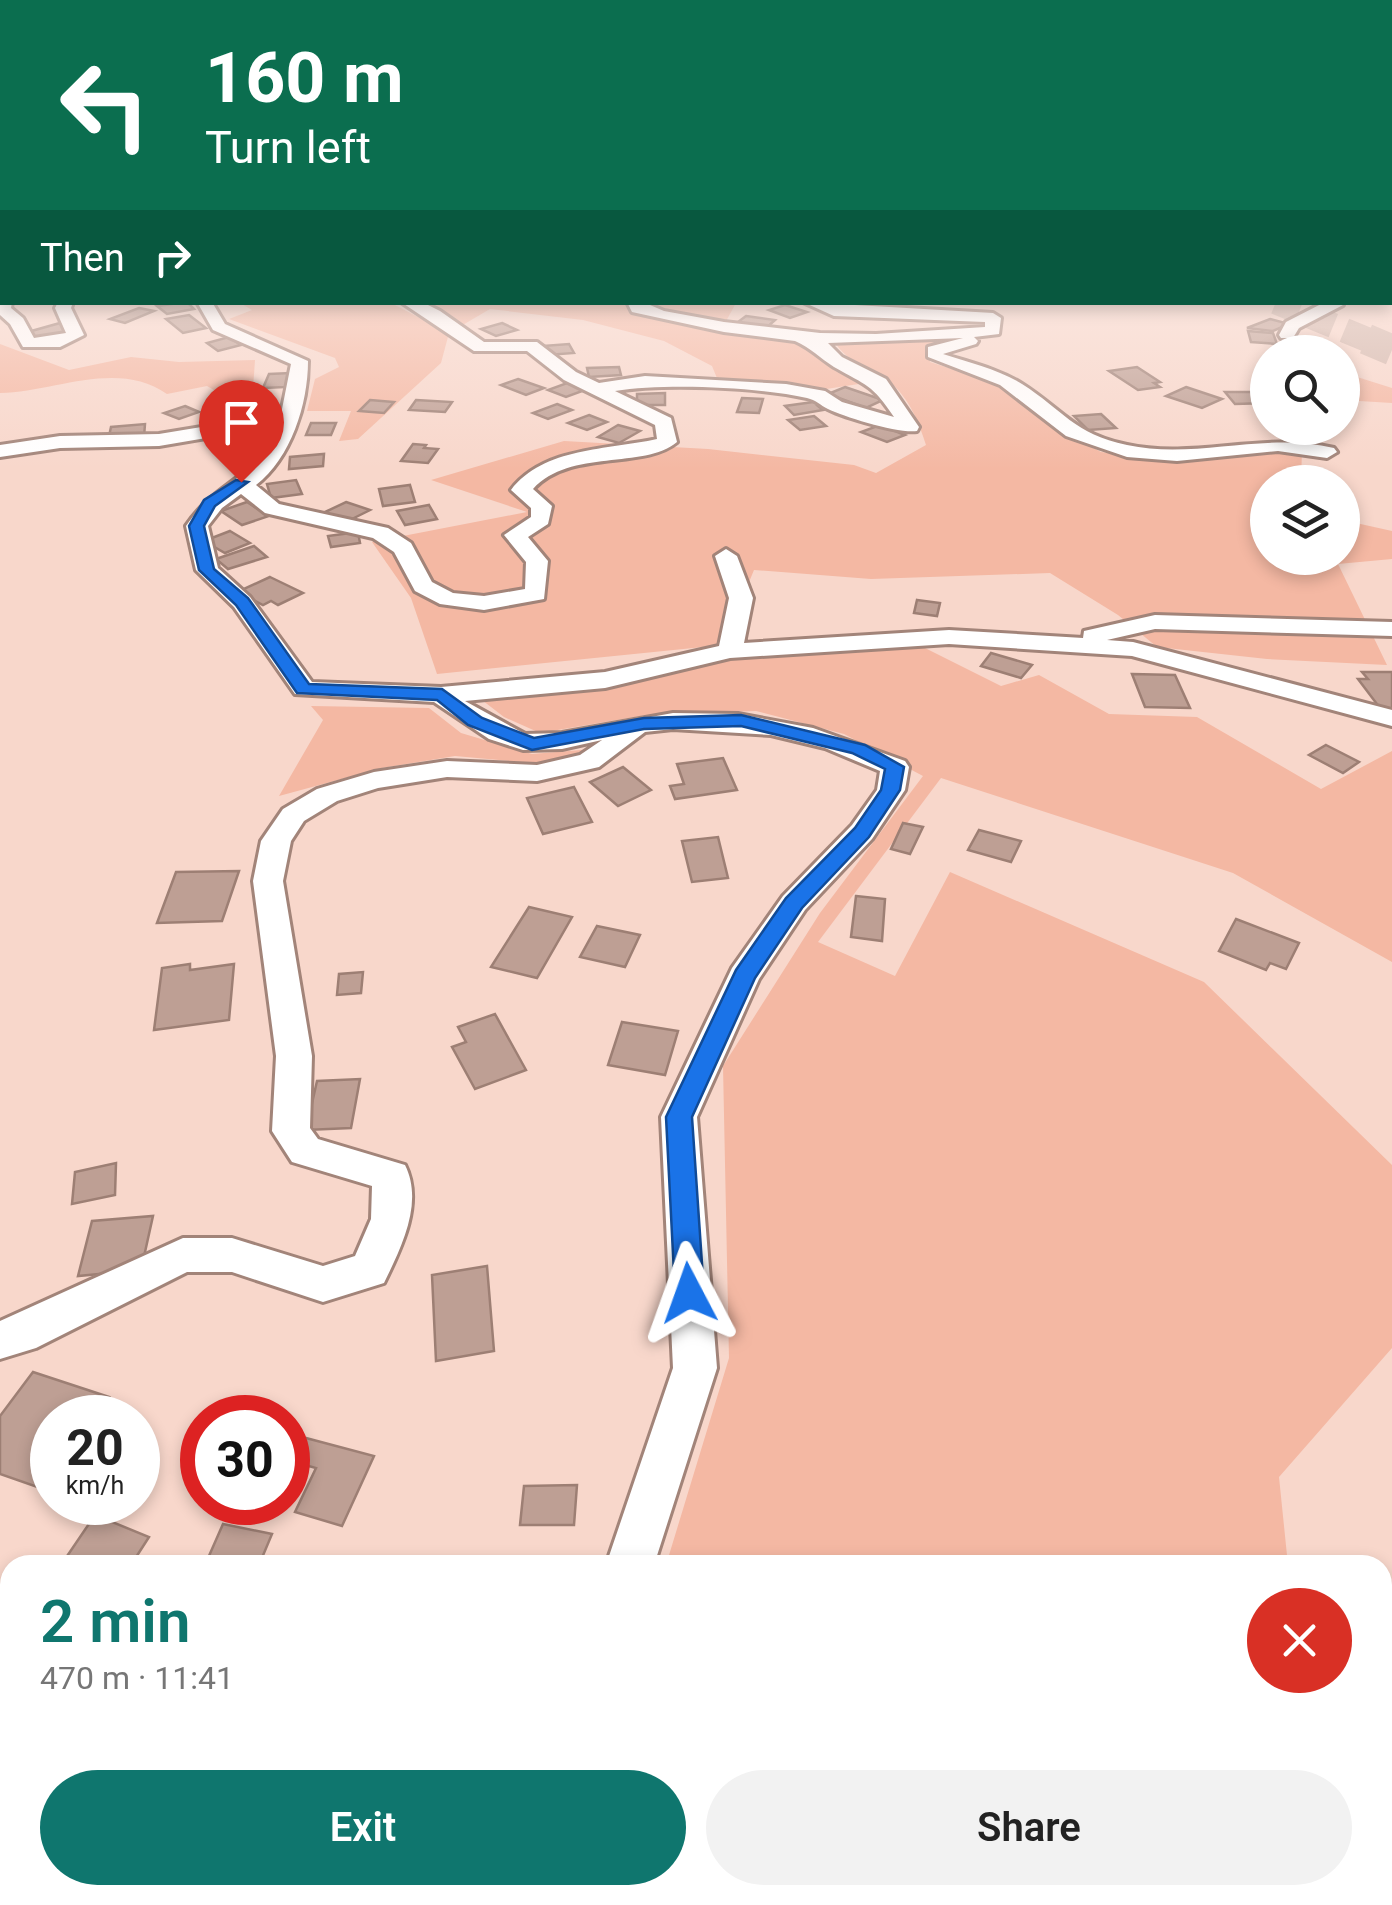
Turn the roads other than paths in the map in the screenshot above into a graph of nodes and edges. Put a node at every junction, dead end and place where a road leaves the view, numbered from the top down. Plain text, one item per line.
1 (4, 305) edge
2 (64, 305) edge
3 (206, 305) edge
4 (414, 305) edge
5 (636, 305) edge
6 (820, 305) edge
7 (1334, 305) edge
8 (992, 331) junction
9 (1288, 335) dead end
10 (794, 336) junction
11 (598, 389) junction
12 (286, 420) junction
13 (0, 451) edge
14 (1327, 452) dead end
15 (241, 482) junction
16 (726, 556) dead end
17 (1392, 628) edge
18 (1059, 644) junction
19 (730, 650) junction
20 (442, 694) junction
21 (1392, 718) edge
22 (644, 724) junction
23 (0, 1340) edge
24 (633, 1555) edge

1 - 2 street
3 - 12 street
4 - 11 street
5 - 10 street
6 - 8 street
7 - 9 street
8 - 10 street
8 - 14 street
10 - 11 street
11 - 15 street
12 - 13 street
12 - 15 street
15 - 20 street
16 - 19 street
17 - 18 street
18 - 19 street
18 - 21 street
19 - 20 street
20 - 22 street
22 - 23 street
22 - 24 street

